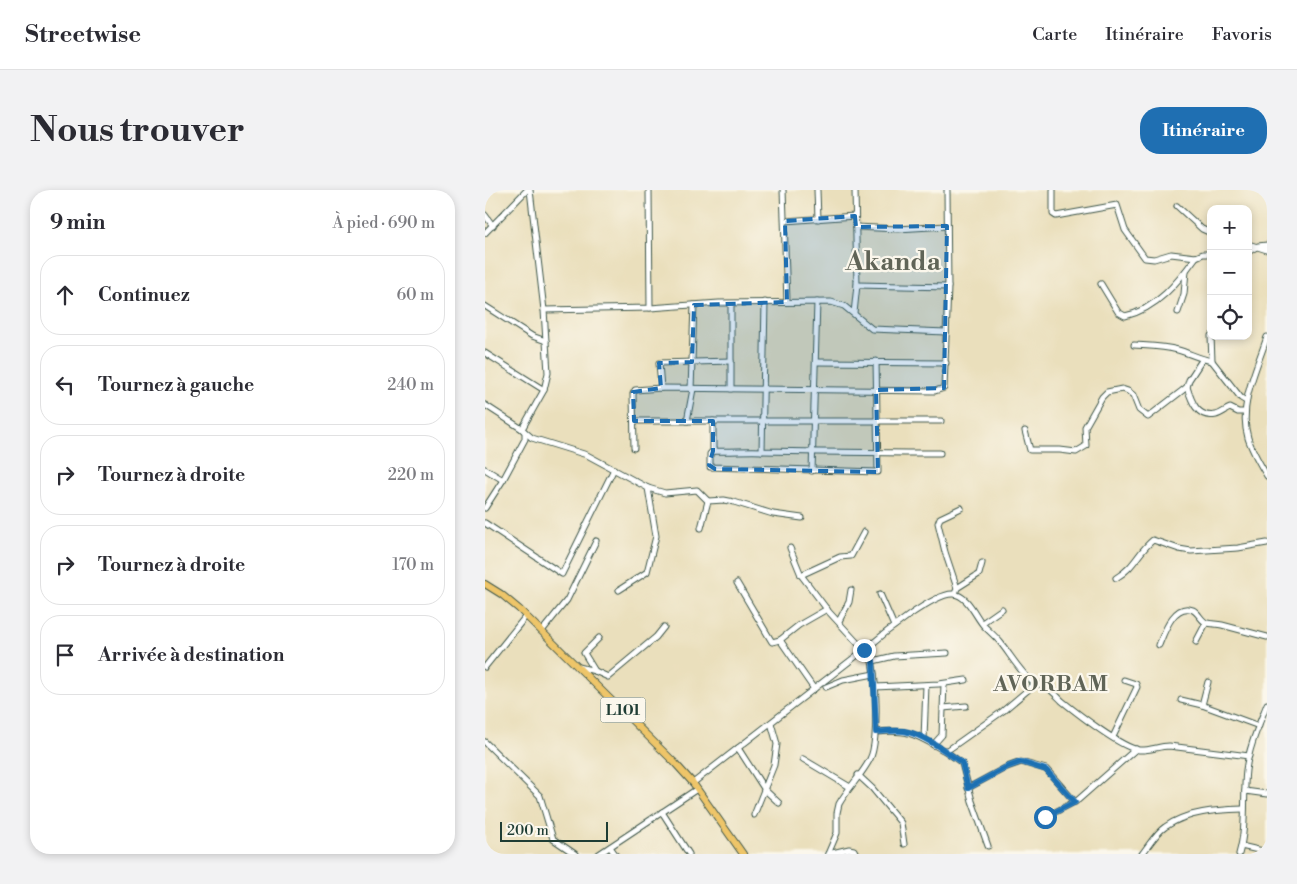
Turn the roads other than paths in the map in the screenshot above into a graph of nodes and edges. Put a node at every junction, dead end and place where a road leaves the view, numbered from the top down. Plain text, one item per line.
1 (529, 190) edge
2 (649, 190) edge
3 (783, 190) edge
4 (817, 190) edge
5 (855, 190) edge
6 (947, 190) edge
7 (1053, 190) edge
8 (1177, 206) dead end
9 (485, 215) edge
10 (855, 216) junction
11 (818, 219) junction
12 (785, 221) junction
13 (493, 226) junction
14 (947, 226) junction
15 (856, 227) junction
16 (1207, 231) edge
17 (485, 232) edge
18 (1252, 245) edge
19 (1267, 245) edge
20 (1257, 246) junction
21 (1251, 250) edge
22 (1267, 250) edge
23 (1207, 254) edge
24 (1196, 257) junction
25 (1186, 271) junction
26 (1101, 284) dead end
27 (857, 285) junction
28 (948, 287) junction
29 (765, 302) junction
30 (787, 302) junction
31 (817, 302) junction
32 (694, 304) junction
33 (731, 304) junction
34 (485, 306) edge
35 (650, 308) junction
36 (544, 310) junction
37 (1178, 312) dead end
38 (854, 313) junction
39 (946, 332) junction
40 (1267, 337) edge
41 (1211, 340) edge
42 (546, 341) junction
43 (1134, 346) dead end
44 (1266, 347) edge
45 (485, 353) edge
46 (1202, 360) junction
47 (731, 361) junction
48 (876, 361) junction
49 (1212, 361) junction
50 (692, 362) junction
51 (816, 362) junction
52 (946, 363) junction
53 (1187, 386) junction
54 (661, 388) junction
55 (765, 388) junction
56 (692, 389) junction
57 (731, 389) junction
58 (543, 390) junction
59 (816, 390) junction
60 (877, 390) junction
61 (1246, 401) junction
62 (485, 405) edge
63 (1245, 412) junction
64 (877, 420) junction
65 (941, 420) dead end
66 (634, 421) junction
67 (687, 421) junction
68 (713, 421) junction
69 (763, 421) junction
70 (815, 421) junction
71 (523, 430) junction
72 (1025, 431) dead end
73 (532, 438) junction
74 (525, 439) junction
75 (635, 448) dead end
76 (713, 451) junction
77 (762, 451) junction
78 (814, 453) junction
79 (877, 453) junction
80 (940, 453) dead end
81 (485, 469) edge
82 (615, 470) junction
83 (813, 471) junction
84 (1267, 476) edge
85 (503, 480) junction
86 (648, 488) junction
87 (708, 501) junction
88 (485, 508) edge
89 (961, 508) dead end
90 (802, 518) dead end
91 (485, 523) edge
92 (701, 528) dead end
93 (864, 532) dead end
94 (596, 541) dead end
95 (1267, 543) edge
96 (790, 548) dead end
97 (981, 563) dead end
98 (801, 575) junction
99 (1116, 578) dead end
100 (737, 583) dead end
101 (485, 584) edge
102 (957, 588) junction
103 (619, 590) dead end
104 (851, 590) dead end
105 (880, 594) dead end
106 (955, 594) junction
107 (827, 608) junction
108 (1002, 609) dead end
109 (526, 616) junction
110 (839, 621) junction
111 (1205, 623) junction
112 (982, 624) junction
113 (894, 626) junction
114 (664, 627) dead end
115 (542, 631) junction
116 (1267, 637) edge
117 (599, 638) dead end
118 (780, 640) junction
119 (1196, 642) dead end
120 (1159, 645) dead end
121 (865, 649) junction
122 (947, 653) dead end
123 (873, 661) junction
124 (485, 667) edge
125 (578, 667) junction
126 (595, 671) junction
127 (874, 674) junction
128 (966, 680) dead end
129 (1124, 680) dead end
130 (1208, 682) dead end
131 (944, 684) junction
132 (1035, 684) junction
133 (926, 685) junction
134 (826, 687) dead end
135 (875, 687) junction
136 (814, 689) junction
137 (1181, 700) dead end
138 (1267, 704) edge
139 (1202, 705) junction
140 (966, 706) dead end
141 (943, 708) junction
142 (1265, 717) edge
143 (771, 723) junction
144 (1259, 726) junction
145 (876, 732) junction
146 (1113, 737) junction
147 (924, 739) junction
148 (485, 742) edge
149 (933, 745) junction
150 (738, 748) junction
151 (1136, 749) junction
152 (945, 751) junction
153 (1249, 756) junction
154 (803, 759) dead end
155 (858, 775) junction
156 (693, 783) junction
157 (850, 787) junction
158 (968, 788) junction
159 (697, 789) junction
160 (765, 790) junction
161 (1245, 791) junction
162 (1267, 794) edge
163 (1075, 802) junction
164 (779, 803) dead end
165 (1244, 809) junction
166 (662, 812) junction
167 (753, 815) dead end
168 (1045, 817) dead end
169 (904, 844) dead end
170 (987, 846) dead end
171 (1241, 846) junction
172 (610, 847) junction
173 (1267, 852) edge
174 (575, 854) edge
175 (599, 854) edge
176 (615, 854) edge
177 (689, 854) edge
178 (743, 854) edge
179 (828, 854) edge
180 (856, 854) edge
181 (1143, 854) edge
182 (1239, 854) edge

1 - 13 street
1 - 36 street
2 - 35 street
3 - 12 street
4 - 11 street
5 - 10 street
6 - 14 street
7 - 24 street
8 - 16 street
9 - 13 street
10 - 11 street
10 - 15 street
11 - 12 street
12 - 30 street
13 - 17 street
14 - 15 street
14 - 28 street
15 - 27 street
18 - 20 street
19 - 20 street
20 - 21 street
20 - 22 street
23 - 24 street
24 - 25 street
25 - 26 street
25 - 37 street
27 - 28 street
27 - 38 street
28 - 39 street
29 - 30 street
29 - 33 street
29 - 55 street
30 - 31 street
31 - 38 street
31 - 51 street
32 - 33 street
32 - 35 street
32 - 50 street
33 - 47 street
34 - 42 street
35 - 36 street
36 - 42 street
38 - 39 street
39 - 52 street
40 - 44 street
41 - 49 street
42 - 58 street
43 - 46 street
44 - 61 street
45 - 58 street
46 - 49 street
46 - 53 street
47 - 50 street
47 - 57 street
48 - 51 street
48 - 52 street
48 - 60 street
49 - 61 street
50 - 54 street
50 - 56 street
51 - 59 street
52 - 60 street
53 - 63 street
53 - 72 street
54 - 56 street
54 - 66 street
55 - 57 street
55 - 59 street
55 - 69 street
56 - 57 street
56 - 67 street
58 - 71 street
59 - 60 street
59 - 70 street
60 - 64 street
61 - 63 street
62 - 71 street
63 - 84 street
64 - 65 street
64 - 70 street
64 - 79 street
66 - 67 street
66 - 75 street
67 - 68 street
68 - 69 street
68 - 76 street
69 - 70 street
69 - 77 street
70 - 78 street
71 - 73 street
71 - 74 street
73 - 74 street
73 - 82 street
74 - 85 street
76 - 77 street
76 - 83 street
77 - 78 street
78 - 79 street
78 - 83 street
79 - 80 street
79 - 83 street
81 - 85 street
82 - 86 street
82 - 91 street
85 - 88 street
86 - 87 street
86 - 103 street
87 - 90 street
87 - 92 street
89 - 102 street
93 - 98 street
94 - 115 street
95 - 99 street
96 - 98 street
97 - 102 street
98 - 107 street
100 - 118 street
101 - 109 main road, L101
102 - 106 street
104 - 110 street
105 - 113 street
106 - 112 street
106 - 113 street
107 - 110 street
107 - 118 street
108 - 112 street
109 - 115 main road, L101
109 - 124 street
110 - 121 street
111 - 116 street
111 - 119 street
111 - 120 street
112 - 132 street
113 - 121 street
114 - 126 street
115 - 125 main road, L101
117 - 126 street
118 - 136 street
121 - 123 street
121 - 136 street
122 - 123 street
123 - 127 street
125 - 126 street
125 - 156 main road, L101
127 - 134 street
127 - 135 street
128 - 131 street
129 - 146 street
130 - 139 street
131 - 133 street
131 - 141 street
132 - 146 street
132 - 152 street
133 - 135 street
133 - 147 street
135 - 145 street
136 - 143 street
137 - 139 street
138 - 142 street
139 - 144 street
140 - 141 street
141 - 149 street
142 - 144 street
143 - 150 street
143 - 160 street
144 - 153 street
145 - 147 street
145 - 155 street
146 - 151 street
147 - 149 street
148 - 174 street
149 - 152 street
150 - 156 street
150 - 160 street
151 - 153 street
151 - 163 street
152 - 158 street
153 - 161 street
154 - 157 street
155 - 157 street
155 - 169 street
156 - 159 main road, L101
157 - 179 street
158 - 163 street
158 - 170 street
159 - 166 street
159 - 178 main road, L101
160 - 164 street
160 - 167 street
161 - 162 street
161 - 165 street
163 - 168 street
165 - 171 street
165 - 181 street
166 - 172 street
166 - 177 street
171 - 173 street
171 - 182 street
172 - 175 street
172 - 176 street
179 - 180 street

